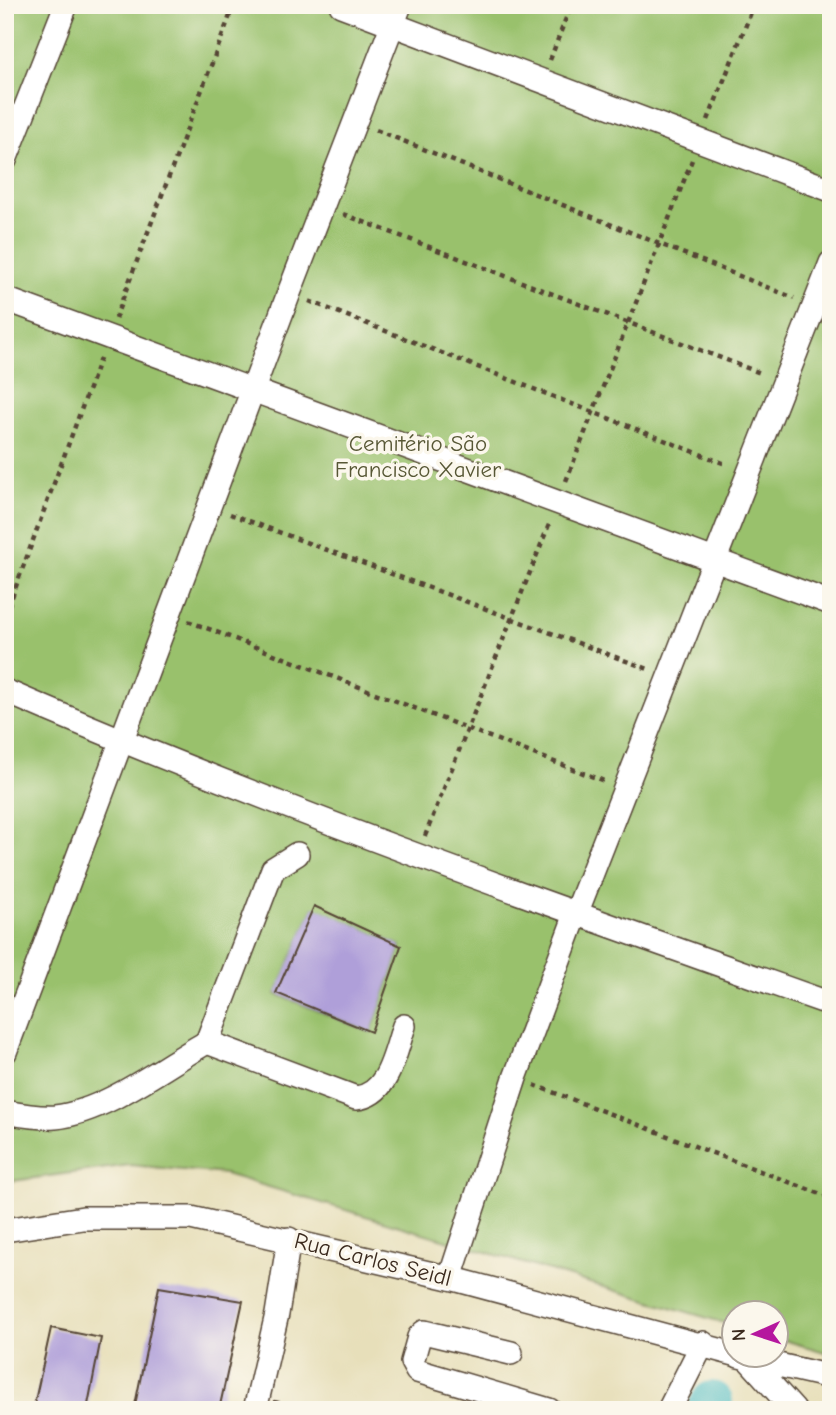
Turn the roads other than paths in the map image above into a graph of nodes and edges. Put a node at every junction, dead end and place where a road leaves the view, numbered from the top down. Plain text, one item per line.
1 (66, 5) edge
2 (341, 5) edge
3 (396, 16) edge
4 (5, 160) edge
5 (831, 190) edge
6 (831, 262) edge
7 (5, 299) edge
8 (254, 390) junction
9 (714, 560) junction
10 (831, 603) edge
11 (5, 691) edge
12 (122, 741) junction
13 (297, 854) dead end
14 (576, 914) junction
15 (831, 1004) edge
16 (404, 1026) dead end
17 (207, 1042) junction
18 (5, 1052) edge
19 (5, 1112) edge
20 (5, 1230) edge
21 (289, 1239) junction
22 (450, 1278) junction
23 (703, 1343) junction
24 (720, 1349) edge
25 (511, 1353) dead end
26 (790, 1367) edge
27 (755, 1370) edge
28 (831, 1377) edge
29 (255, 1410) edge
30 (549, 1410) edge
31 (669, 1410) edge
32 (794, 1410) edge

1 - 4 street
2 - 3 street
3 - 5 street
3 - 8 street
6 - 9 street
7 - 8 street
8 - 9 street
8 - 12 street
9 - 10 street
9 - 14 street
11 - 12 street
12 - 14 street
12 - 18 street
13 - 17 street
14 - 15 street
14 - 22 street
16 - 17 street
17 - 19 street
20 - 21 street, Rua Carlos Seidl
21 - 22 street, Rua Carlos Seidl
21 - 29 street
22 - 23 street, Rua Carlos Seidl
23 - 24 street, Rua Carlos Seidl
23 - 31 street
25 - 30 street
26 - 28 street, Rua Carlos Seidl
27 - 32 street

